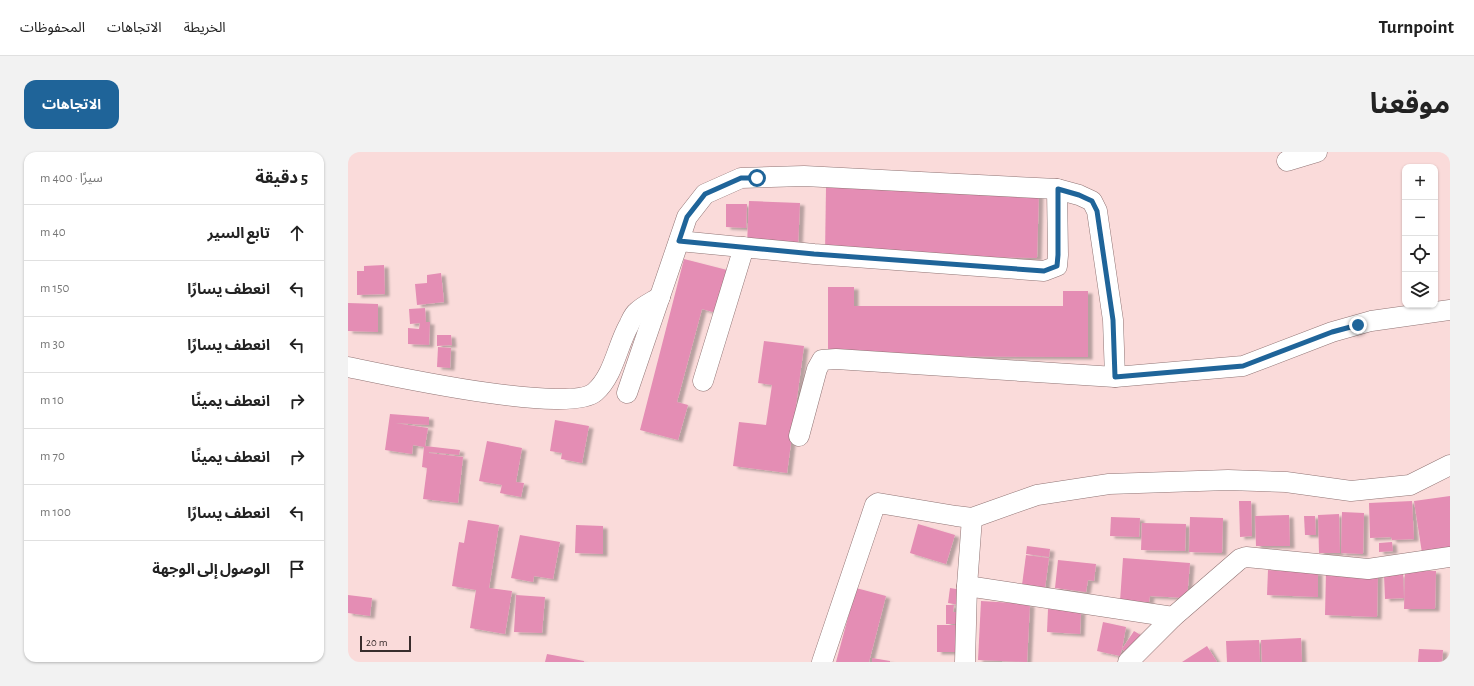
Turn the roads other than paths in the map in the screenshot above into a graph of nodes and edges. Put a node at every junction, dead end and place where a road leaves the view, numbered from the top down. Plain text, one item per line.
1 (1317, 152) edge
2 (1287, 161) dead end
3 (1058, 189) junction
4 (679, 241) junction
5 (744, 247) junction
6 (660, 298) junction
7 (1450, 310) edge
8 (348, 367) edge
9 (1115, 377) junction
10 (703, 381) dead end
11 (627, 393) dead end
12 (799, 436) dead end
13 (1450, 465) edge
14 (972, 518) junction
15 (1450, 557) edge
16 (967, 586) junction
17 (1173, 617) junction
18 (822, 662) edge
19 (965, 662) edge
20 (1128, 662) edge

1 - 2 street
3 - 4 street
3 - 5 street
3 - 9 street
4 - 5 street
4 - 6 street
5 - 10 street
6 - 8 street
6 - 11 street
7 - 9 street
9 - 12 street
13 - 14 street
14 - 16 street
14 - 18 street
15 - 17 street
16 - 17 street
16 - 19 street
17 - 20 street

